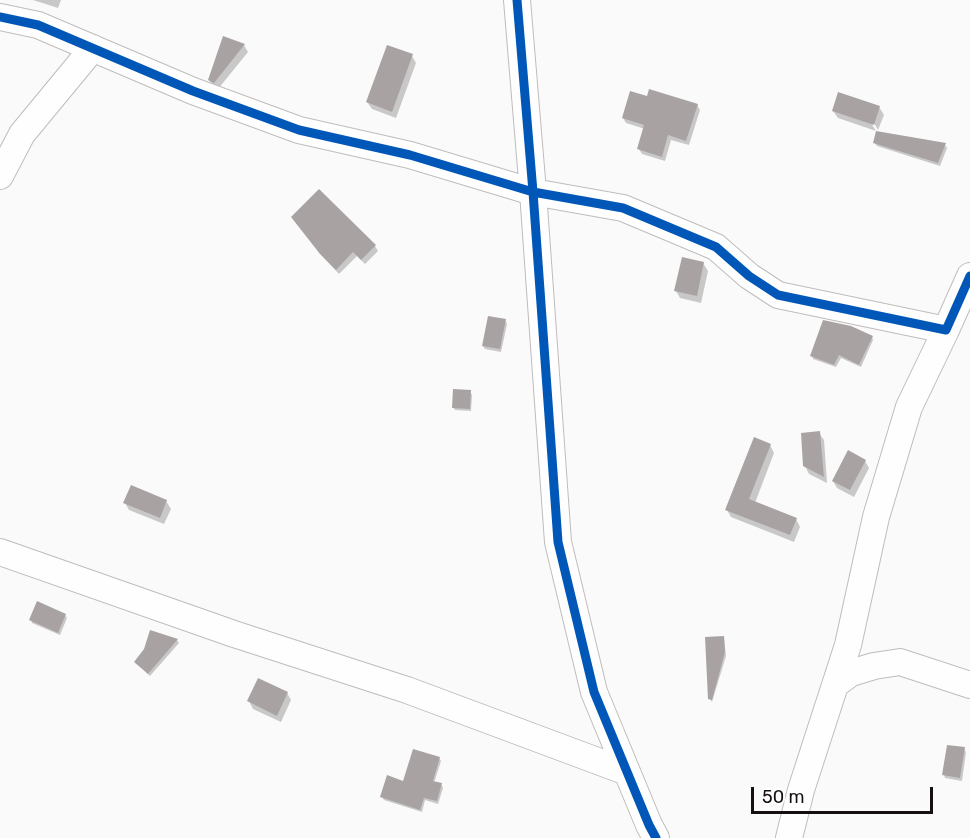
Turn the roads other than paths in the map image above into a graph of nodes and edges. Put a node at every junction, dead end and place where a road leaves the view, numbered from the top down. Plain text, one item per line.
1 (517, 0) edge
2 (0, 17) edge
3 (93, 48) junction
4 (0, 176) edge
5 (533, 192) junction
6 (970, 276) edge
7 (946, 330) junction
8 (0, 552) edge
9 (836, 684) junction
10 (970, 685) edge
11 (627, 772) junction
12 (656, 838) edge
13 (789, 838) edge

1 - 5 street
2 - 3 street
3 - 4 street
3 - 5 street
5 - 7 street
5 - 11 street
6 - 7 street
7 - 9 street
8 - 11 street
9 - 10 street
9 - 13 street
11 - 12 street

